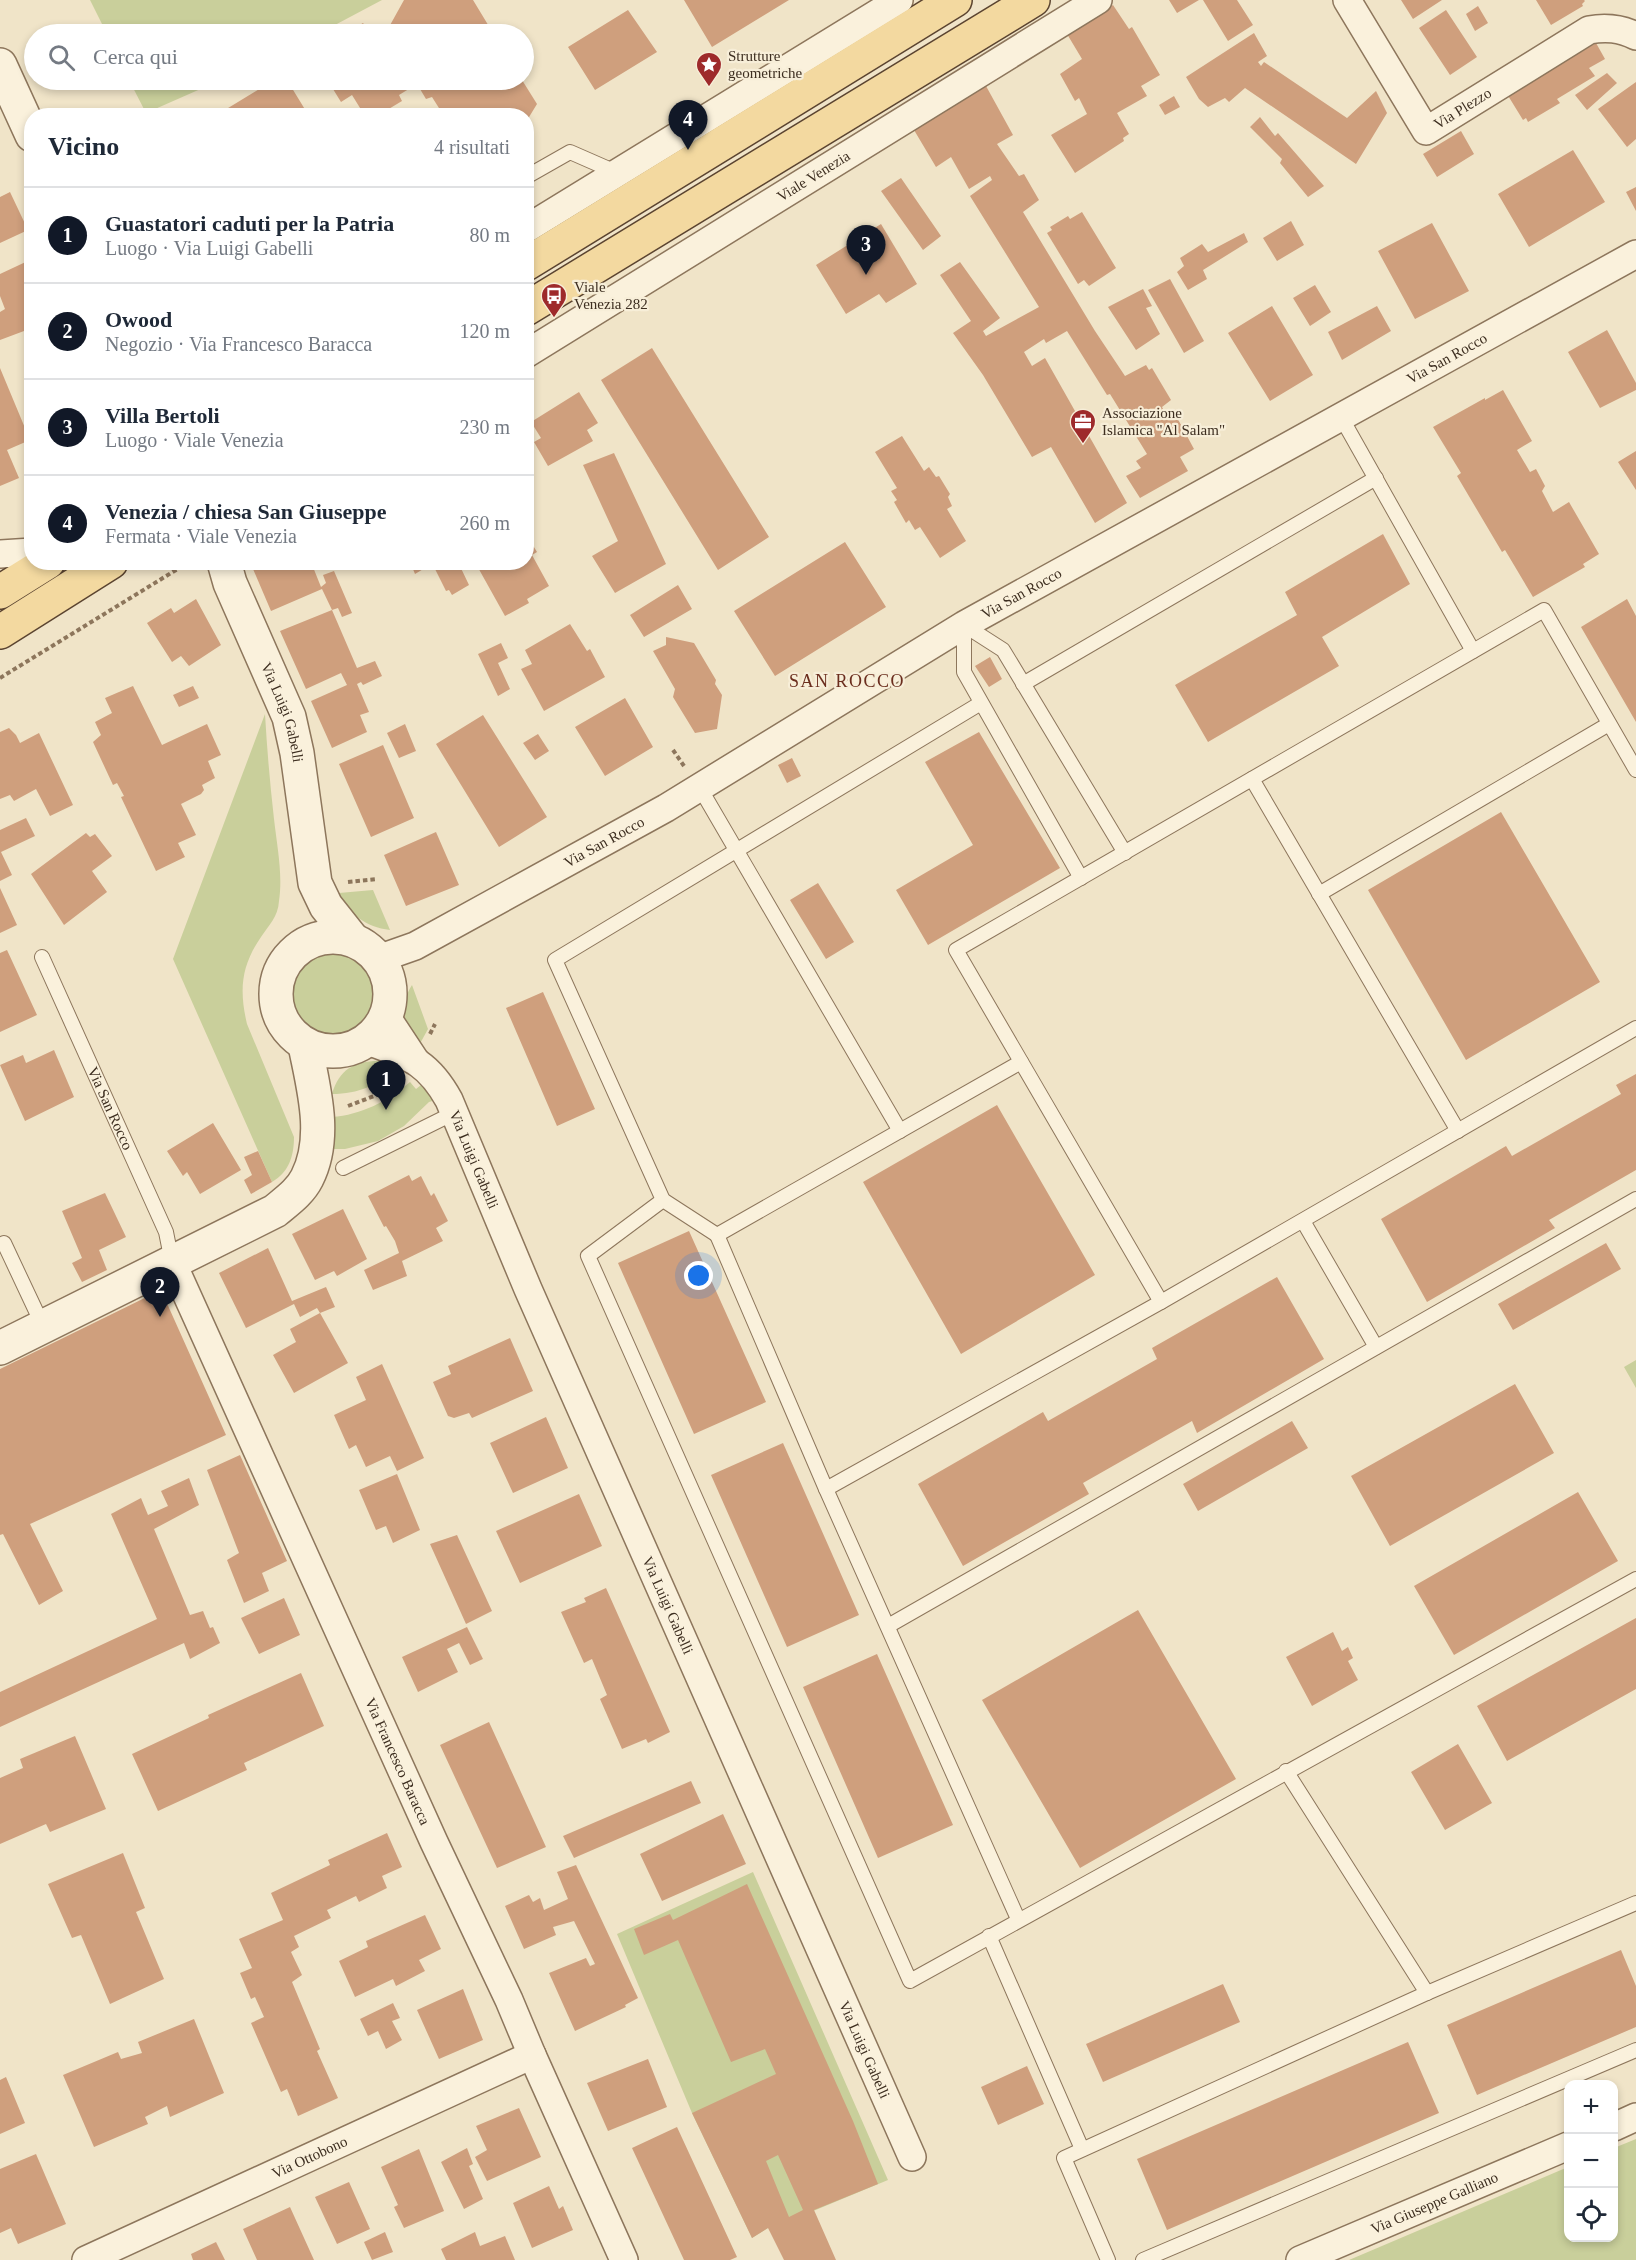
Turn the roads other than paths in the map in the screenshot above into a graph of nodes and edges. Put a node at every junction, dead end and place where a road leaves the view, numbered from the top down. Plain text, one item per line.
1 (899, 0) edge
2 (955, 0) edge
3 (1033, 0) edge
4 (1098, 0) edge
5 (1347, 0) edge
6 (1633, 35) edge
7 (0, 65) edge
8 (24, 118) edge
9 (534, 172) edge
10 (618, 173) junction
11 (534, 224) edge
12 (1636, 254) edge
13 (534, 259) edge
14 (534, 304) edge
15 (534, 349) edge
16 (1341, 417) junction
17 (1376, 478) junction
18 (24, 553) edge
19 (0, 555) edge
20 (35, 570) edge
21 (98, 570) edge
22 (224, 570) edge
23 (0, 591) edge
24 (28, 615) junction
25 (964, 625) junction
26 (0, 632) edge
27 (0, 647) edge
28 (1473, 651) junction
29 (1023, 684) junction
30 (981, 703) junction
31 (1610, 724) junction
32 (1636, 770) edge
33 (1252, 779) junction
34 (700, 788) junction
35 (735, 849) junction
36 (1125, 853) junction
37 (1081, 878) junction
38 (329, 883) junction
39 (1319, 894) junction
40 (293, 953) junction
41 (42, 957) dead end
42 (372, 957) junction
43 (377, 1028) junction
44 (1636, 1028) edge
45 (305, 1045) junction
46 (338, 1052) junction
47 (1021, 1062) junction
48 (331, 1107) junction
49 (454, 1113) junction
50 (900, 1131) junction
51 (1458, 1131) junction
52 (343, 1168) dead end
53 (1636, 1199) edge
54 (663, 1200) junction
55 (1303, 1221) junction
56 (717, 1235) junction
57 (4, 1243) dead end
58 (171, 1262) junction
59 (1161, 1302) junction
60 (43, 1326) junction
61 (1376, 1347) junction
62 (0, 1348) edge
63 (826, 1489) junction
64 (1636, 1579) edge
65 (888, 1626) junction
66 (1286, 1771) junction
67 (1636, 1903) edge
68 (1018, 1920) junction
69 (989, 1936) junction
70 (1427, 1993) junction
71 (1636, 2050) edge
72 (532, 2055) junction
73 (1636, 2117) edge
74 (1618, 2125) edge
75 (1564, 2148) edge
76 (1082, 2149) junction
77 (912, 2157) dead end
78 (86, 2260) edge
79 (624, 2260) edge
80 (1108, 2260) edge
81 (1143, 2260) edge
82 (1300, 2260) edge

1 - 10 street
2 - 13 main road
3 - 14 main road
4 - 15 street, Viale Venezia
5 - 6 street, Via Plezzo
7 - 8 street
9 - 10 lane
10 - 11 street
12 - 16 street, Via San Rocco
16 - 17 lane
16 - 25 street, Via San Rocco
17 - 28 lane
17 - 29 lane
18 - 19 street
20 - 23 main road
21 - 24 main road
22 - 38 street, Via Luigi Gabelli
24 - 26 main road
24 - 27 street
25 - 29 lane
25 - 30 lane
25 - 34 street, Via San Rocco
28 - 31 lane
28 - 33 lane
29 - 36 lane
30 - 35 lane
30 - 37 lane
31 - 32 lane
31 - 39 lane
33 - 36 lane
33 - 39 lane
34 - 35 lane
34 - 42 street, Via San Rocco
35 - 50 lane
35 - 54 lane
36 - 37 lane
37 - 47 lane
38 - 40 street, Via Luigi Gabelli
38 - 42 street, Via Luigi Gabelli
39 - 51 lane
40 - 42 street
40 - 45 street
41 - 58 lane, Via San Rocco
42 - 43 street
43 - 46 street
43 - 49 street, Via Luigi Gabelli
44 - 51 lane
45 - 46 street
45 - 48 street
46 - 48 street
47 - 50 lane
47 - 59 lane
48 - 58 street
49 - 52 lane
49 - 77 street, Via Luigi Gabelli
50 - 56 lane
51 - 55 lane
53 - 61 lane
54 - 56 lane
54 - 69 lane
55 - 59 lane
55 - 61 lane
56 - 63 lane
57 - 60 lane
58 - 60 street
58 - 72 street, Via Francesco Baracca
59 - 63 lane
60 - 62 street
61 - 65 lane
63 - 65 lane
64 - 66 lane
65 - 68 lane
66 - 68 lane
66 - 70 lane
67 - 70 lane
68 - 69 lane
69 - 76 lane
70 - 76 lane
71 - 81 lane
72 - 78 street, Via Ottobono
72 - 79 street, Via Francesco Baracca
73 - 74 street
75 - 82 street, Via Giuseppe Galliano
76 - 80 lane

